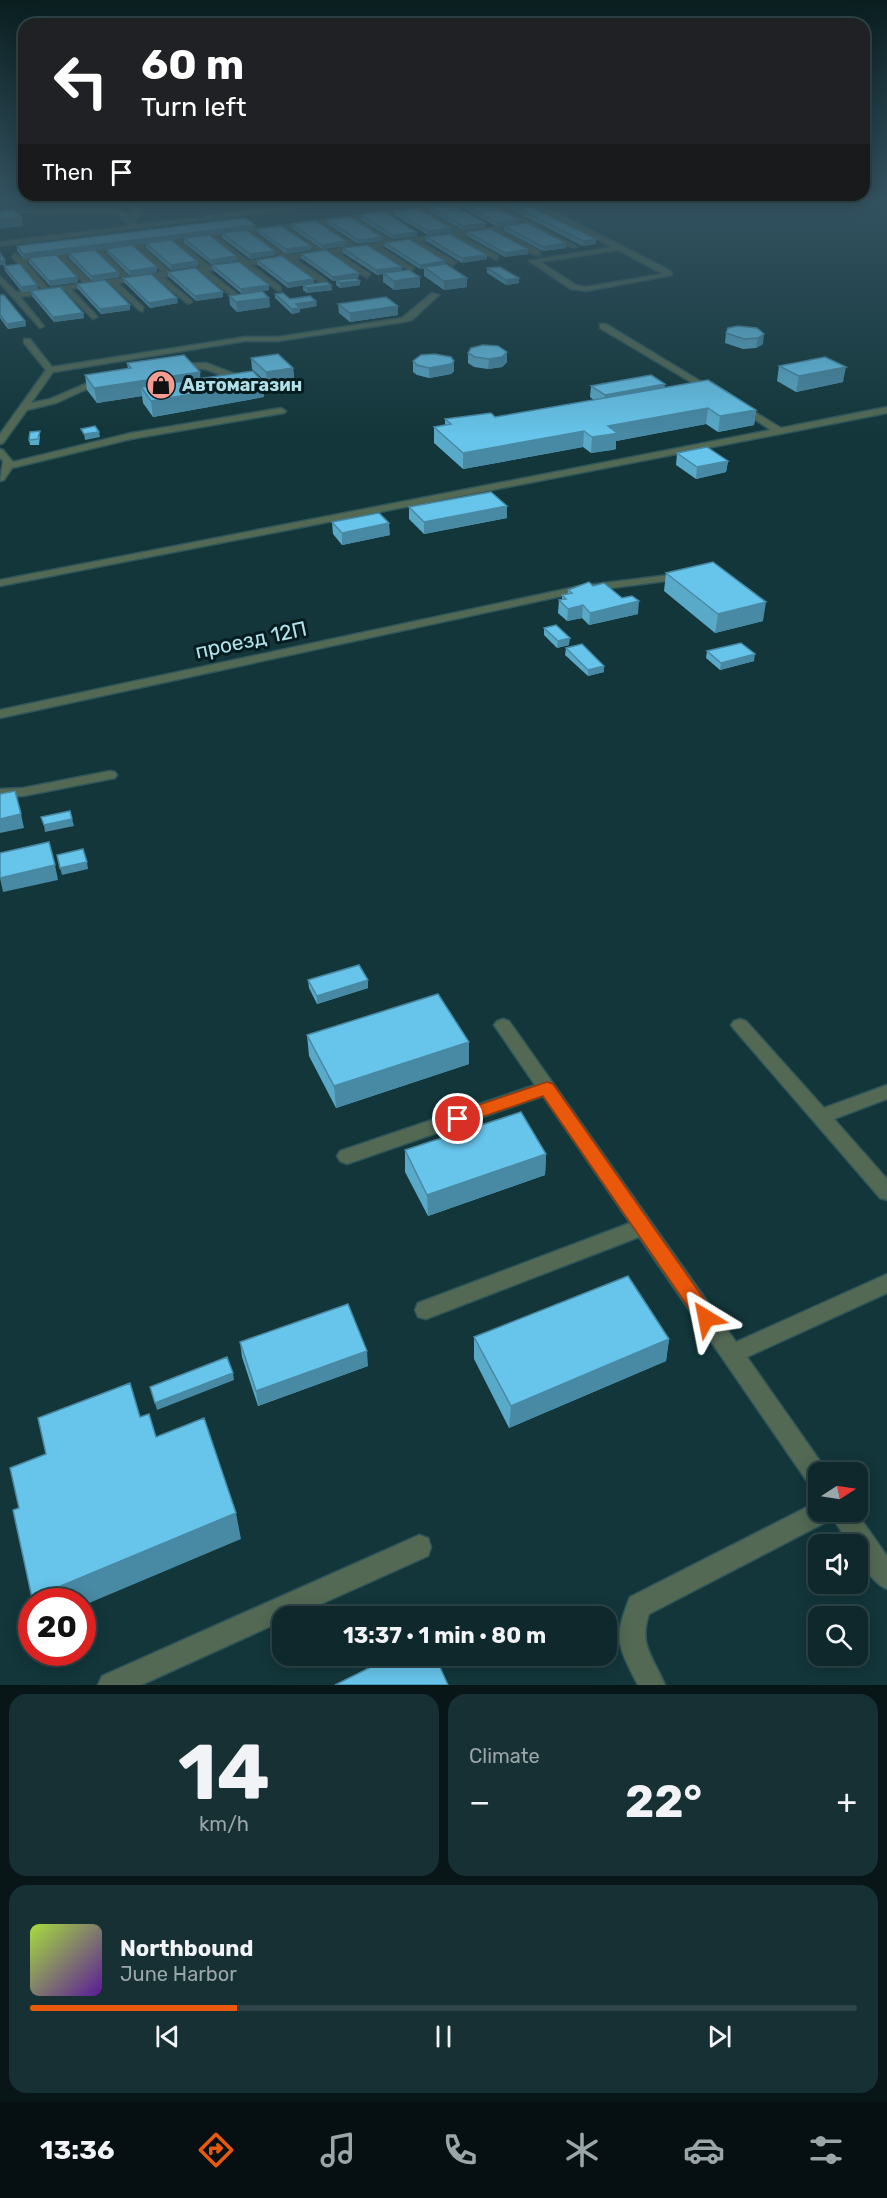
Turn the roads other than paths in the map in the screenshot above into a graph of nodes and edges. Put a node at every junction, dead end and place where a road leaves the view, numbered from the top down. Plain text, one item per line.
1 (0, 278) edge
2 (34, 278) edge
3 (82, 278) edge
4 (137, 278) edge
5 (160, 278) edge
6 (214, 278) edge
7 (264, 278) edge
8 (317, 278) edge
9 (560, 278) edge
10 (650, 278) edge
11 (127, 279) joint
12 (112, 281) junction
13 (323, 282) edge
14 (88, 284) junction
15 (65, 287) junction
16 (278, 289) dead end
17 (46, 291) junction
18 (14, 295) junction
19 (233, 295) edge
20 (435, 295) dead end
21 (188, 302) dead end
22 (140, 309) dead end
23 (93, 316) dead end
24 (40, 326) dead end
25 (603, 326) dead end
26 (27, 341) dead end
27 (50, 370) junction
28 (160, 370) edge
29 (115, 377) edge
30 (249, 383) edge
31 (26, 406) junction
32 (887, 410) edge
33 (281, 411) dead end
34 (780, 431) junction
35 (0, 441) edge
36 (0, 452) edge
37 (8, 466) junction
38 (0, 478) edge
39 (697, 575) edge
40 (0, 583) edge
41 (0, 714) edge
42 (110, 775) dead end
43 (0, 793) edge
44 (503, 1025) dead end
45 (740, 1025) dead end
46 (547, 1088) junction
47 (887, 1092) edge
48 (821, 1117) junction
49 (347, 1156) dead end
50 (887, 1192) edge
51 (644, 1227) junction
52 (887, 1283) edge
53 (426, 1310) dead end
54 (732, 1354) junction
55 (808, 1463) edge
56 (808, 1519) edge
57 (849, 1522) edge
58 (419, 1547) dead end
59 (887, 1577) edge
60 (111, 1685) edge
61 (652, 1685) edge

1 - 18 street
2 - 17 street
3 - 14 street
4 - 11 street
5 - 21 street
6 - 19 street
7 - 16 street
8 - 13 street
9 - 10 street
11 - 12 street
12 - 14 street
12 - 22 street
14 - 15 street
15 - 17 street
15 - 23 street
17 - 18 street
18 - 24 street
20 - 27 street
25 - 34 street
26 - 27 street
27 - 31 street
28 - 30 street
29 - 31 street
31 - 35 street
32 - 34 street
33 - 37 street
34 - 40 street
36 - 37 street
37 - 38 street
39 - 41 street, проезд 12П
42 - 43 street
44 - 46 street
45 - 48 street
46 - 49 street
46 - 51 street
47 - 48 street
48 - 50 street
51 - 53 street
51 - 54 street
52 - 54 street
54 - 55 street
56 - 61 street
57 - 59 street
58 - 60 street

